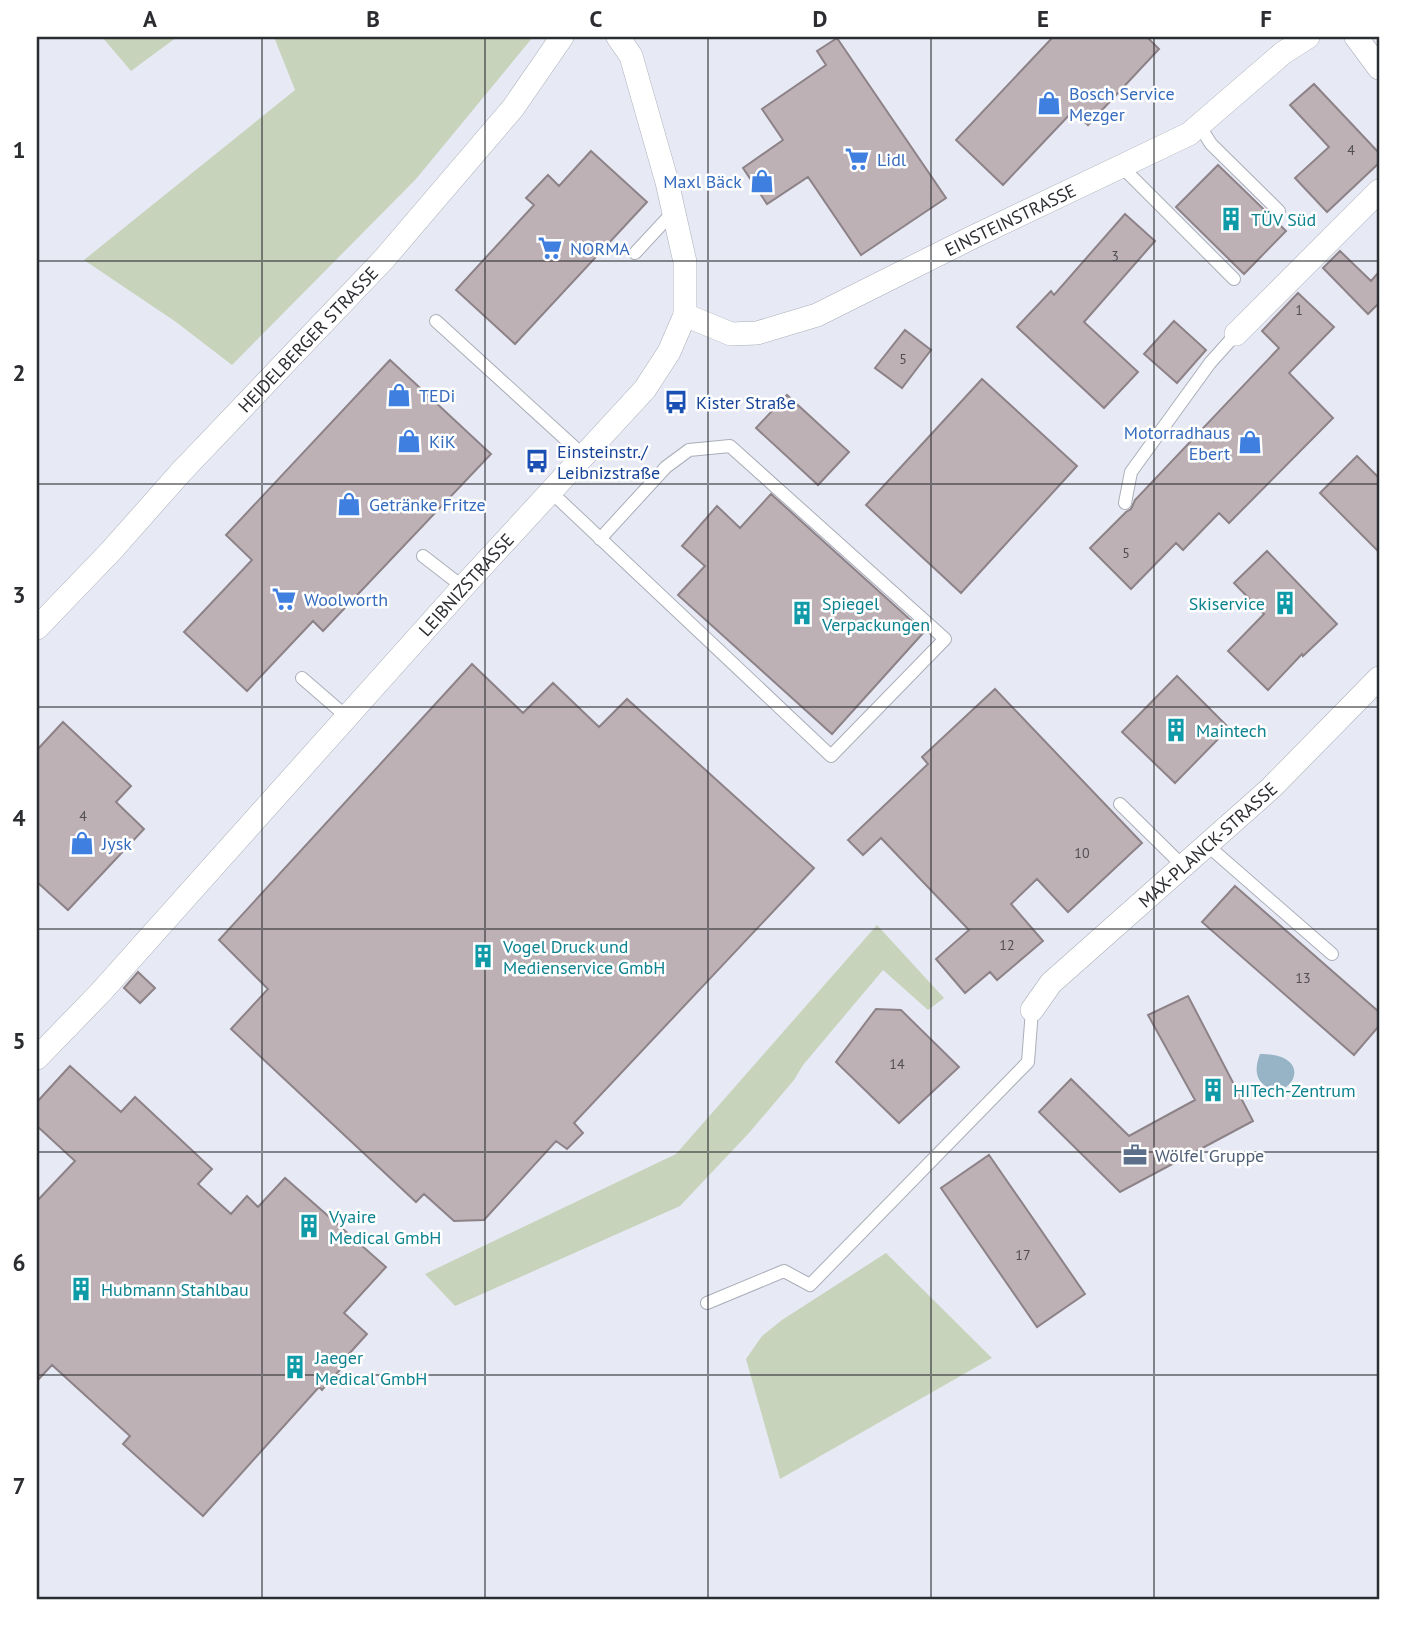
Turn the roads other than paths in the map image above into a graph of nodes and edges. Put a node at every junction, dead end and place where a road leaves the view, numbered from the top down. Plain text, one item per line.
1 (562, 37) edge
2 (618, 37) edge
3 (1308, 37) edge
4 (1356, 37) edge
5 (1379, 68) edge
6 (1199, 125) junction
7 (1121, 166) junction
8 (1379, 191) edge
9 (674, 211) junction
10 (1279, 211) dead end
11 (635, 253) dead end
12 (1234, 279) dead end
13 (685, 316) junction
14 (436, 321) dead end
15 (1236, 334) joint
16 (584, 456) junction
17 (551, 492) junction
18 (1125, 503) dead end
19 (600, 539) junction
20 (423, 556) dead end
21 (463, 587) junction
22 (37, 628) edge
23 (302, 678) dead end
24 (1379, 678) edge
25 (347, 717) junction
26 (1120, 804) dead end
27 (1207, 845) junction
28 (1183, 866) junction
29 (1332, 954) dead end
30 (1032, 1010) joint
31 (37, 1058) edge
32 (708, 1303) dead end

1 - 22 street, HEIDELBERGER STRASSE
2 - 9 street, LEIBNIZSTRASSE
3 - 6 street, EINSTEINSTRASSE
4 - 5 street
6 - 7 street, EINSTEINSTRASSE
6 - 10 lane
7 - 12 lane
7 - 13 street, EINSTEINSTRASSE
8 - 15 street
9 - 11 lane
9 - 13 street, LEIBNIZSTRASSE
13 - 16 street, LEIBNIZSTRASSE
14 - 16 lane
15 - 18 lane
16 - 17 street, LEIBNIZSTRASSE
17 - 19 lane
17 - 21 street, LEIBNIZSTRASSE
19 - 19 lane
20 - 21 lane
21 - 25 street, LEIBNIZSTRASSE
23 - 25 lane
24 - 27 street, MAX-PLANCK-STRASSE
25 - 31 street, LEIBNIZSTRASSE
26 - 28 lane
27 - 28 street, MAX-PLANCK-STRASSE
27 - 29 lane
28 - 30 street, MAX-PLANCK-STRASSE
30 - 32 lane

